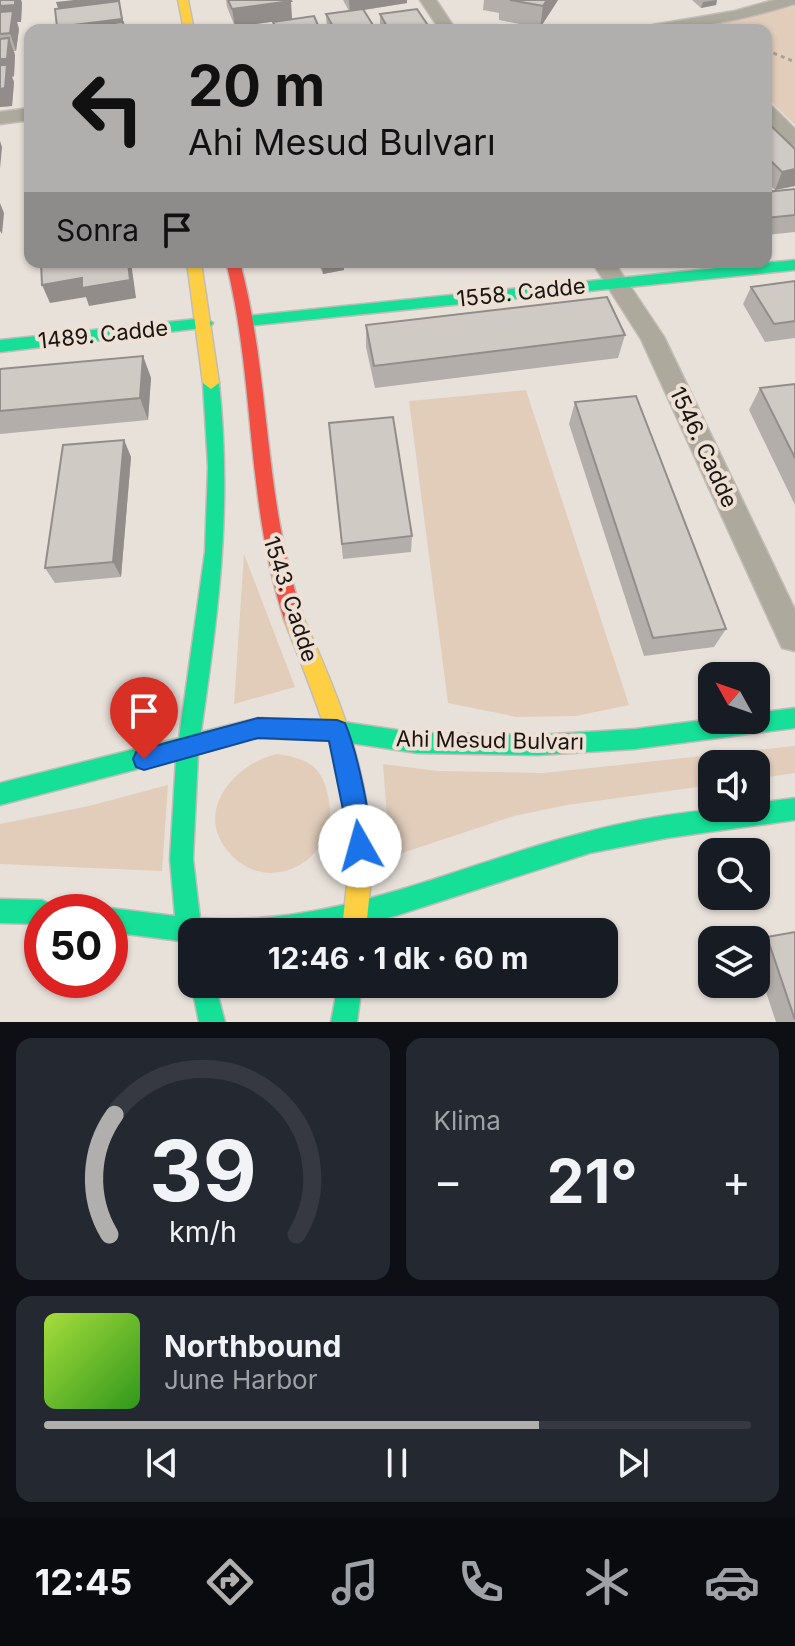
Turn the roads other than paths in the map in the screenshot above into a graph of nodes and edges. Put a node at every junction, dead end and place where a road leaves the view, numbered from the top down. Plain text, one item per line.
1 (183, 0) edge
2 (428, 0) edge
3 (792, 0) edge
4 (188, 24) edge
5 (444, 24) edge
6 (701, 24) edge
7 (24, 115) edge
8 (772, 117) edge
9 (0, 118) edge
10 (795, 140) edge
11 (795, 265) edge
12 (772, 266) edge
13 (195, 268) edge
14 (234, 268) edge
15 (715, 268) edge
16 (609, 272) edge
17 (247, 321) junction
18 (205, 323) junction
19 (0, 346) edge
20 (793, 638) dead end
21 (795, 718) edge
22 (337, 731) junction
23 (187, 747) junction
24 (0, 794) edge
25 (795, 809) edge
26 (0, 911) edge
27 (24, 912) edge
28 (355, 913) junction
29 (189, 918) edge
30 (335, 918) edge
31 (355, 918) edge
32 (128, 923) edge
33 (178, 933) edge
34 (206, 998) edge
35 (348, 998) edge
36 (212, 1022) edge
37 (344, 1022) edge

1 - 4 main road
2 - 5 street
3 - 6 street
7 - 9 street
8 - 10 street
11 - 12 main road, 1558. Cadde
13 - 18 main road
14 - 17 main road, 1543. Cadde
15 - 16 main road, 1558. Cadde
16 - 17 main road, 1558. Cadde
16 - 20 street, 1546. Cadde
17 - 22 main road, 1543. Cadde
18 - 19 main road, 1489. Cadde
18 - 23 main road
21 - 22 main road, Ahi Mesud Bulvarı
22 - 23 main road, Ahi Mesud Bulvarı
22 - 28 main road, 1543. Cadde
23 - 24 main road, Ahi Mesud Bulvarı
23 - 29 main road
25 - 28 main road
26 - 27 main road
28 - 30 main road
28 - 31 main road, 1543. Cadde
32 - 33 main road
34 - 36 main road
35 - 37 main road

